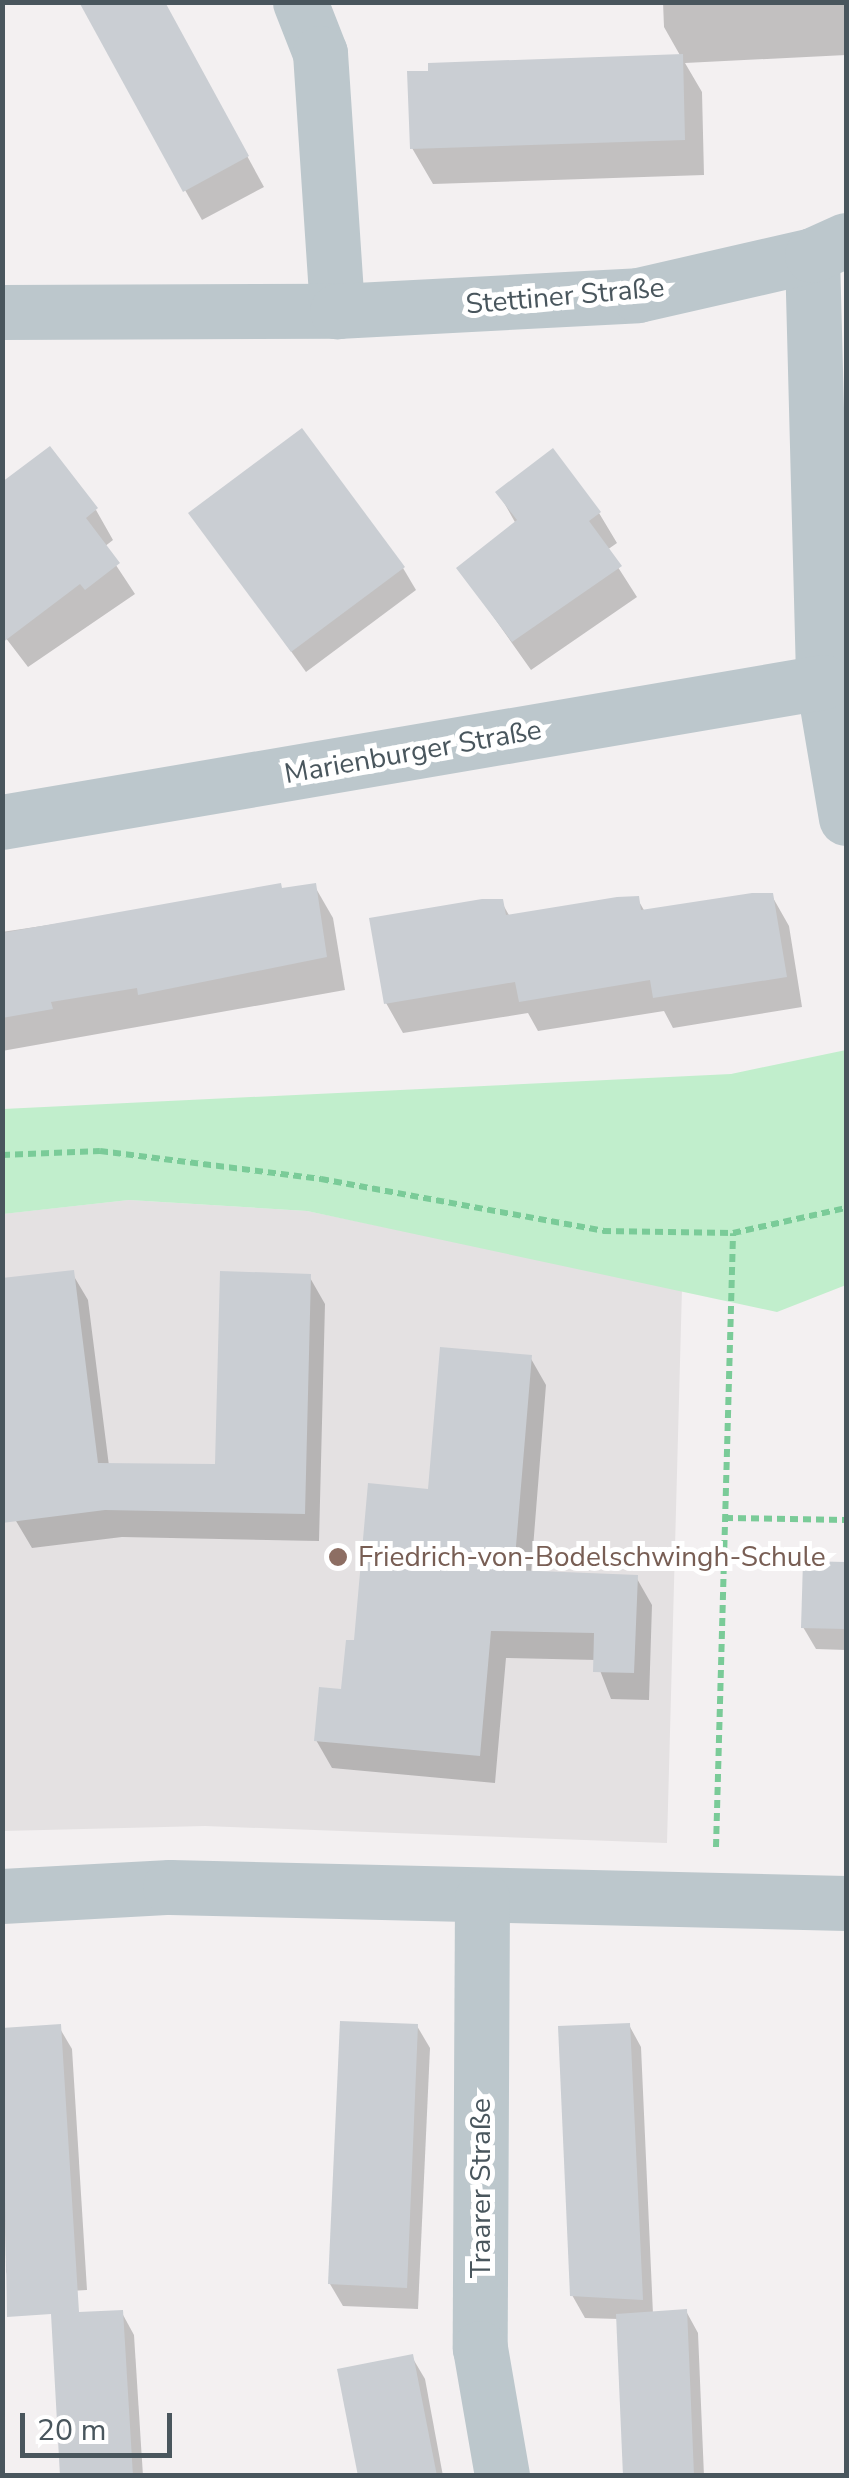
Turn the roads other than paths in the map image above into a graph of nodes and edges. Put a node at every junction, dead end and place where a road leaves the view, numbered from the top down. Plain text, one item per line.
1 (300, 2) edge
2 (829, 247) edge
3 (337, 310) junction
4 (2, 312) edge
5 (823, 682) junction
6 (846, 818) edge
7 (2, 822) edge
8 (2, 1896) edge
9 (482, 1898) junction
10 (846, 1903) edge
11 (502, 2476) edge

1 - 3 street
2 - 3 street, Stettiner Straße
2 - 5 street
3 - 4 street, Stettiner Straße
5 - 6 street
5 - 7 street, Marienburger Straße
8 - 9 street
9 - 10 street
9 - 11 street, Traarer Straße

